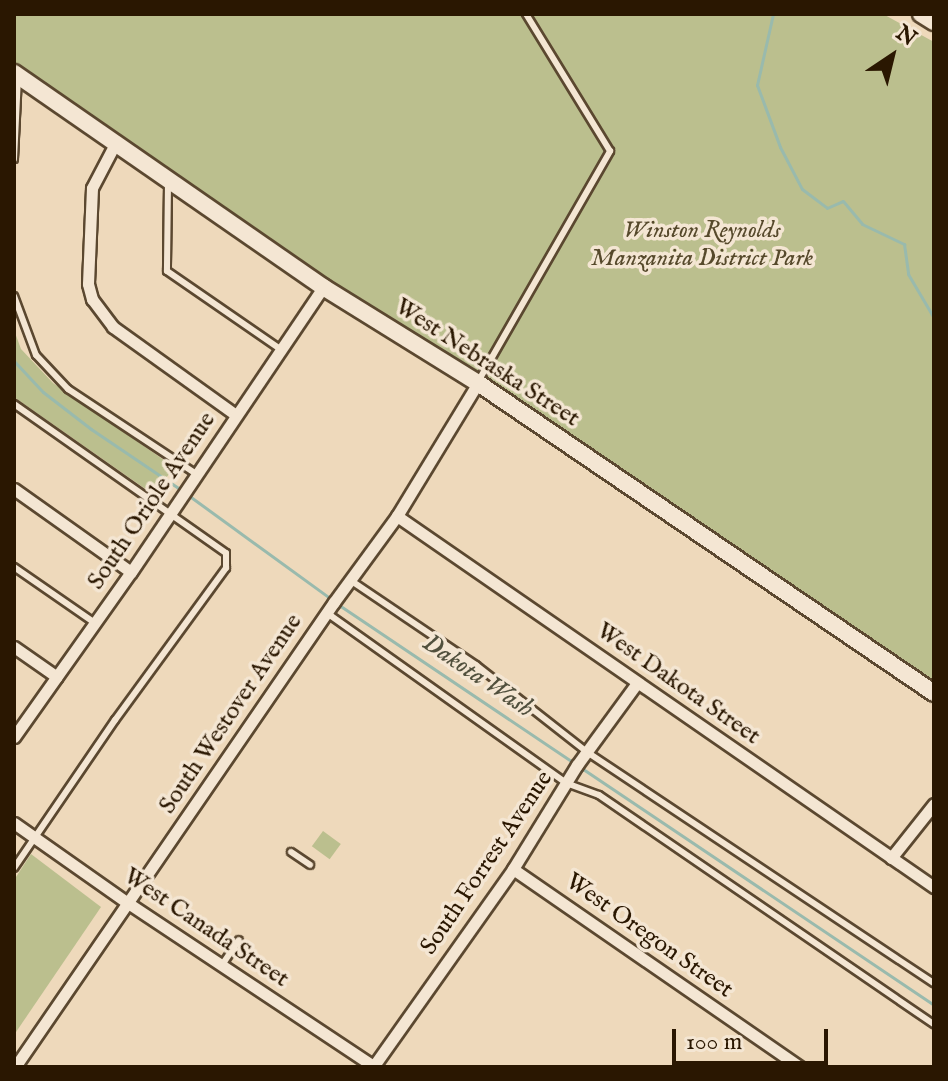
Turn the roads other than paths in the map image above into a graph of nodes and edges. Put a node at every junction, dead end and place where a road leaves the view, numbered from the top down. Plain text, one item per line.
1 (526, 14) edge
2 (921, 14) edge
3 (934, 22) edge
4 (16, 74) edge
5 (115, 144) junction
6 (14, 159) edge
7 (168, 181) junction
8 (323, 287) junction
9 (14, 296) edge
10 (281, 349) junction
11 (478, 383) junction
12 (14, 404) edge
13 (236, 415) junction
14 (195, 473) junction
15 (14, 489) edge
16 (170, 513) junction
17 (397, 516) junction
18 (14, 567) edge
19 (131, 572) junction
20 (350, 580) junction
21 (327, 613) junction
22 (95, 623) junction
23 (14, 647) edge
24 (57, 677) junction
25 (637, 683) junction
26 (934, 693) edge
27 (14, 736) edge
28 (587, 752) junction
29 (566, 783) junction
30 (934, 804) edge
31 (14, 823) edge
32 (36, 838) junction
33 (291, 852) dead end
34 (891, 858) junction
35 (310, 865) dead end
36 (14, 868) edge
37 (513, 869) junction
38 (934, 887) edge
39 (128, 903) junction
40 (239, 940) dead end
41 (222, 965) junction
42 (934, 983) edge
43 (934, 1024) edge
44 (15, 1067) edge
45 (374, 1067) edge
46 (800, 1067) edge

1 - 11 lane
2 - 3 street
4 - 5 street, West Nebraska Street
4 - 6 lane
5 - 7 street, West Nebraska Street
5 - 13 street
7 - 8 street, West Nebraska Street
7 - 10 lane
8 - 10 street, South Oriole Avenue
8 - 11 street, West Nebraska Street
9 - 14 lane
10 - 13 street, South Oriole Avenue
11 - 17 street, South Westover Avenue
11 - 26 street, West Nebraska Street
12 - 16 lane
13 - 14 street, South Oriole Avenue
14 - 16 street, South Oriole Avenue
15 - 19 street
16 - 19 street, South Oriole Avenue
16 - 32 lane
17 - 20 street, South Westover Avenue
17 - 25 street, West Dakota Street
18 - 22 lane
19 - 22 street, South Oriole Avenue
20 - 21 street, South Westover Avenue
20 - 28 lane
21 - 29 lane
21 - 39 street, South Westover Avenue
22 - 24 street, South Oriole Avenue
23 - 24 street
24 - 27 street, South Oriole Avenue
25 - 28 street, South Forrest Avenue
25 - 34 street, West Dakota Street
28 - 29 street, South Forrest Avenue
28 - 42 lane
29 - 37 street, South Forrest Avenue
29 - 43 lane
30 - 34 street
31 - 32 street, West Canada Street
32 - 36 lane
32 - 39 street, West Canada Street
33 - 35 lane
34 - 38 street, West Dakota Street
37 - 45 street, South Forrest Avenue
37 - 46 street, West Oregon Street
39 - 41 street, West Canada Street
39 - 44 street, South Westover Avenue
40 - 41 lane
41 - 45 street, West Canada Street

